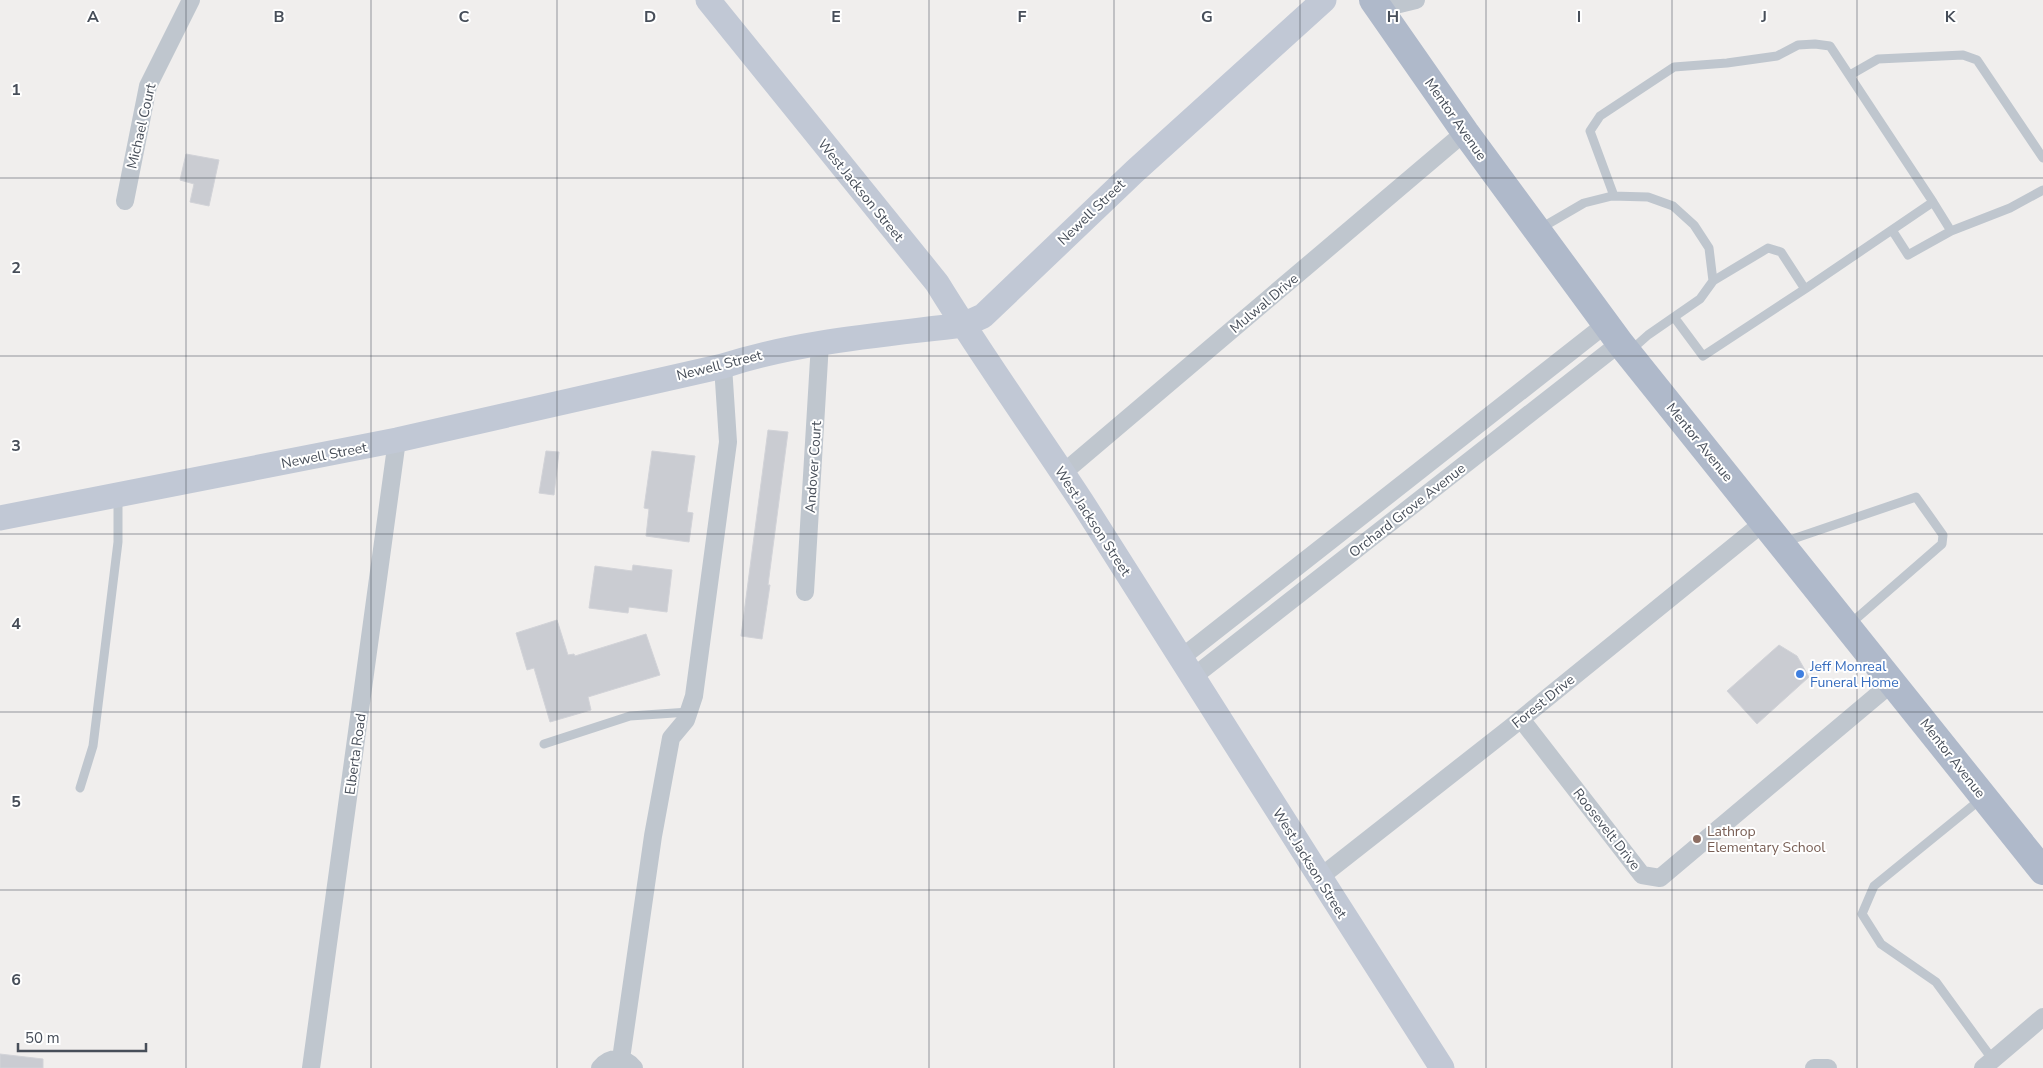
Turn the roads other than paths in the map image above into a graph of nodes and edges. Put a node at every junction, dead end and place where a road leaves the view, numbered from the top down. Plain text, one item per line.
1 (191, 0) edge
2 (708, 0) edge
3 (1324, 0) edge
4 (1416, 0) edge
5 (1376, 5) edge
6 (1850, 75) junction
7 (1464, 132) junction
8 (2043, 158) edge
9 (2043, 190) edge
10 (1614, 196) junction
11 (125, 201) dead end
12 (1933, 202) junction
13 (1537, 230) junction
14 (1892, 230) junction
15 (1951, 231) junction
16 (1713, 280) junction
17 (1805, 289) junction
18 (1674, 317) junction
19 (963, 325) junction
20 (1618, 340) junction
21 (820, 343) junction
22 (723, 366) junction
23 (397, 440) junction
24 (1063, 473) junction
25 (118, 496) junction
26 (0, 518) edge
27 (1764, 522) junction
28 (1781, 543) junction
29 (805, 592) dead end
30 (1848, 626) junction
31 (1187, 667) junction
32 (1893, 682) junction
33 (689, 712) junction
34 (1521, 719) junction
35 (544, 744) dead end
36 (80, 788) dead end
37 (1984, 796) junction
38 (2043, 871) edge
39 (1319, 878) junction
40 (2043, 1018) edge
41 (627, 1064) edge
42 (1988, 1064) edge
43 (311, 1068) edge
44 (600, 1068) edge
45 (1442, 1068) edge
46 (1814, 1068) edge
47 (1828, 1068) edge

1 - 11 street, Michael Court
2 - 19 street, West Jackson Street
3 - 19 street, Newell Street
4 - 5 street
5 - 7 main road, Mentor Avenue
6 - 8 lane
6 - 10 lane
6 - 12 lane
7 - 13 main road, Mentor Avenue
7 - 24 street, Mulwal Drive
9 - 15 lane
10 - 13 lane
10 - 16 lane
12 - 14 lane
12 - 15 lane
13 - 20 main road, Mentor Avenue
14 - 15 lane
14 - 17 lane
16 - 17 lane
16 - 18 lane
17 - 18 lane
18 - 20 lane
19 - 21 street, Newell Street
19 - 24 street, West Jackson Street
20 - 27 main road, Mentor Avenue
20 - 31 street, Orchard Grove Avenue
20 - 31 street, Orchard Grove Avenue
21 - 22 street, Newell Street
21 - 29 street, Andover Court
22 - 23 street, Newell Street
22 - 33 street
23 - 25 street, Newell Street
23 - 43 street, Elberta Road
24 - 31 street, West Jackson Street
25 - 26 street, Newell Street
25 - 36 lane
27 - 28 main road, Mentor Avenue
27 - 34 street, Forest Drive
28 - 30 main road, Mentor Avenue
28 - 30 lane
30 - 32 main road, Mentor Avenue
31 - 39 street, West Jackson Street
32 - 34 street, Roosevelt Drive
32 - 37 main road, Mentor Avenue
33 - 35 lane
33 - 41 street
34 - 39 street, Forest Drive
37 - 38 main road, Mentor Avenue
37 - 42 lane
39 - 45 street, West Jackson Street
40 - 42 street
41 - 44 street
46 - 47 street

